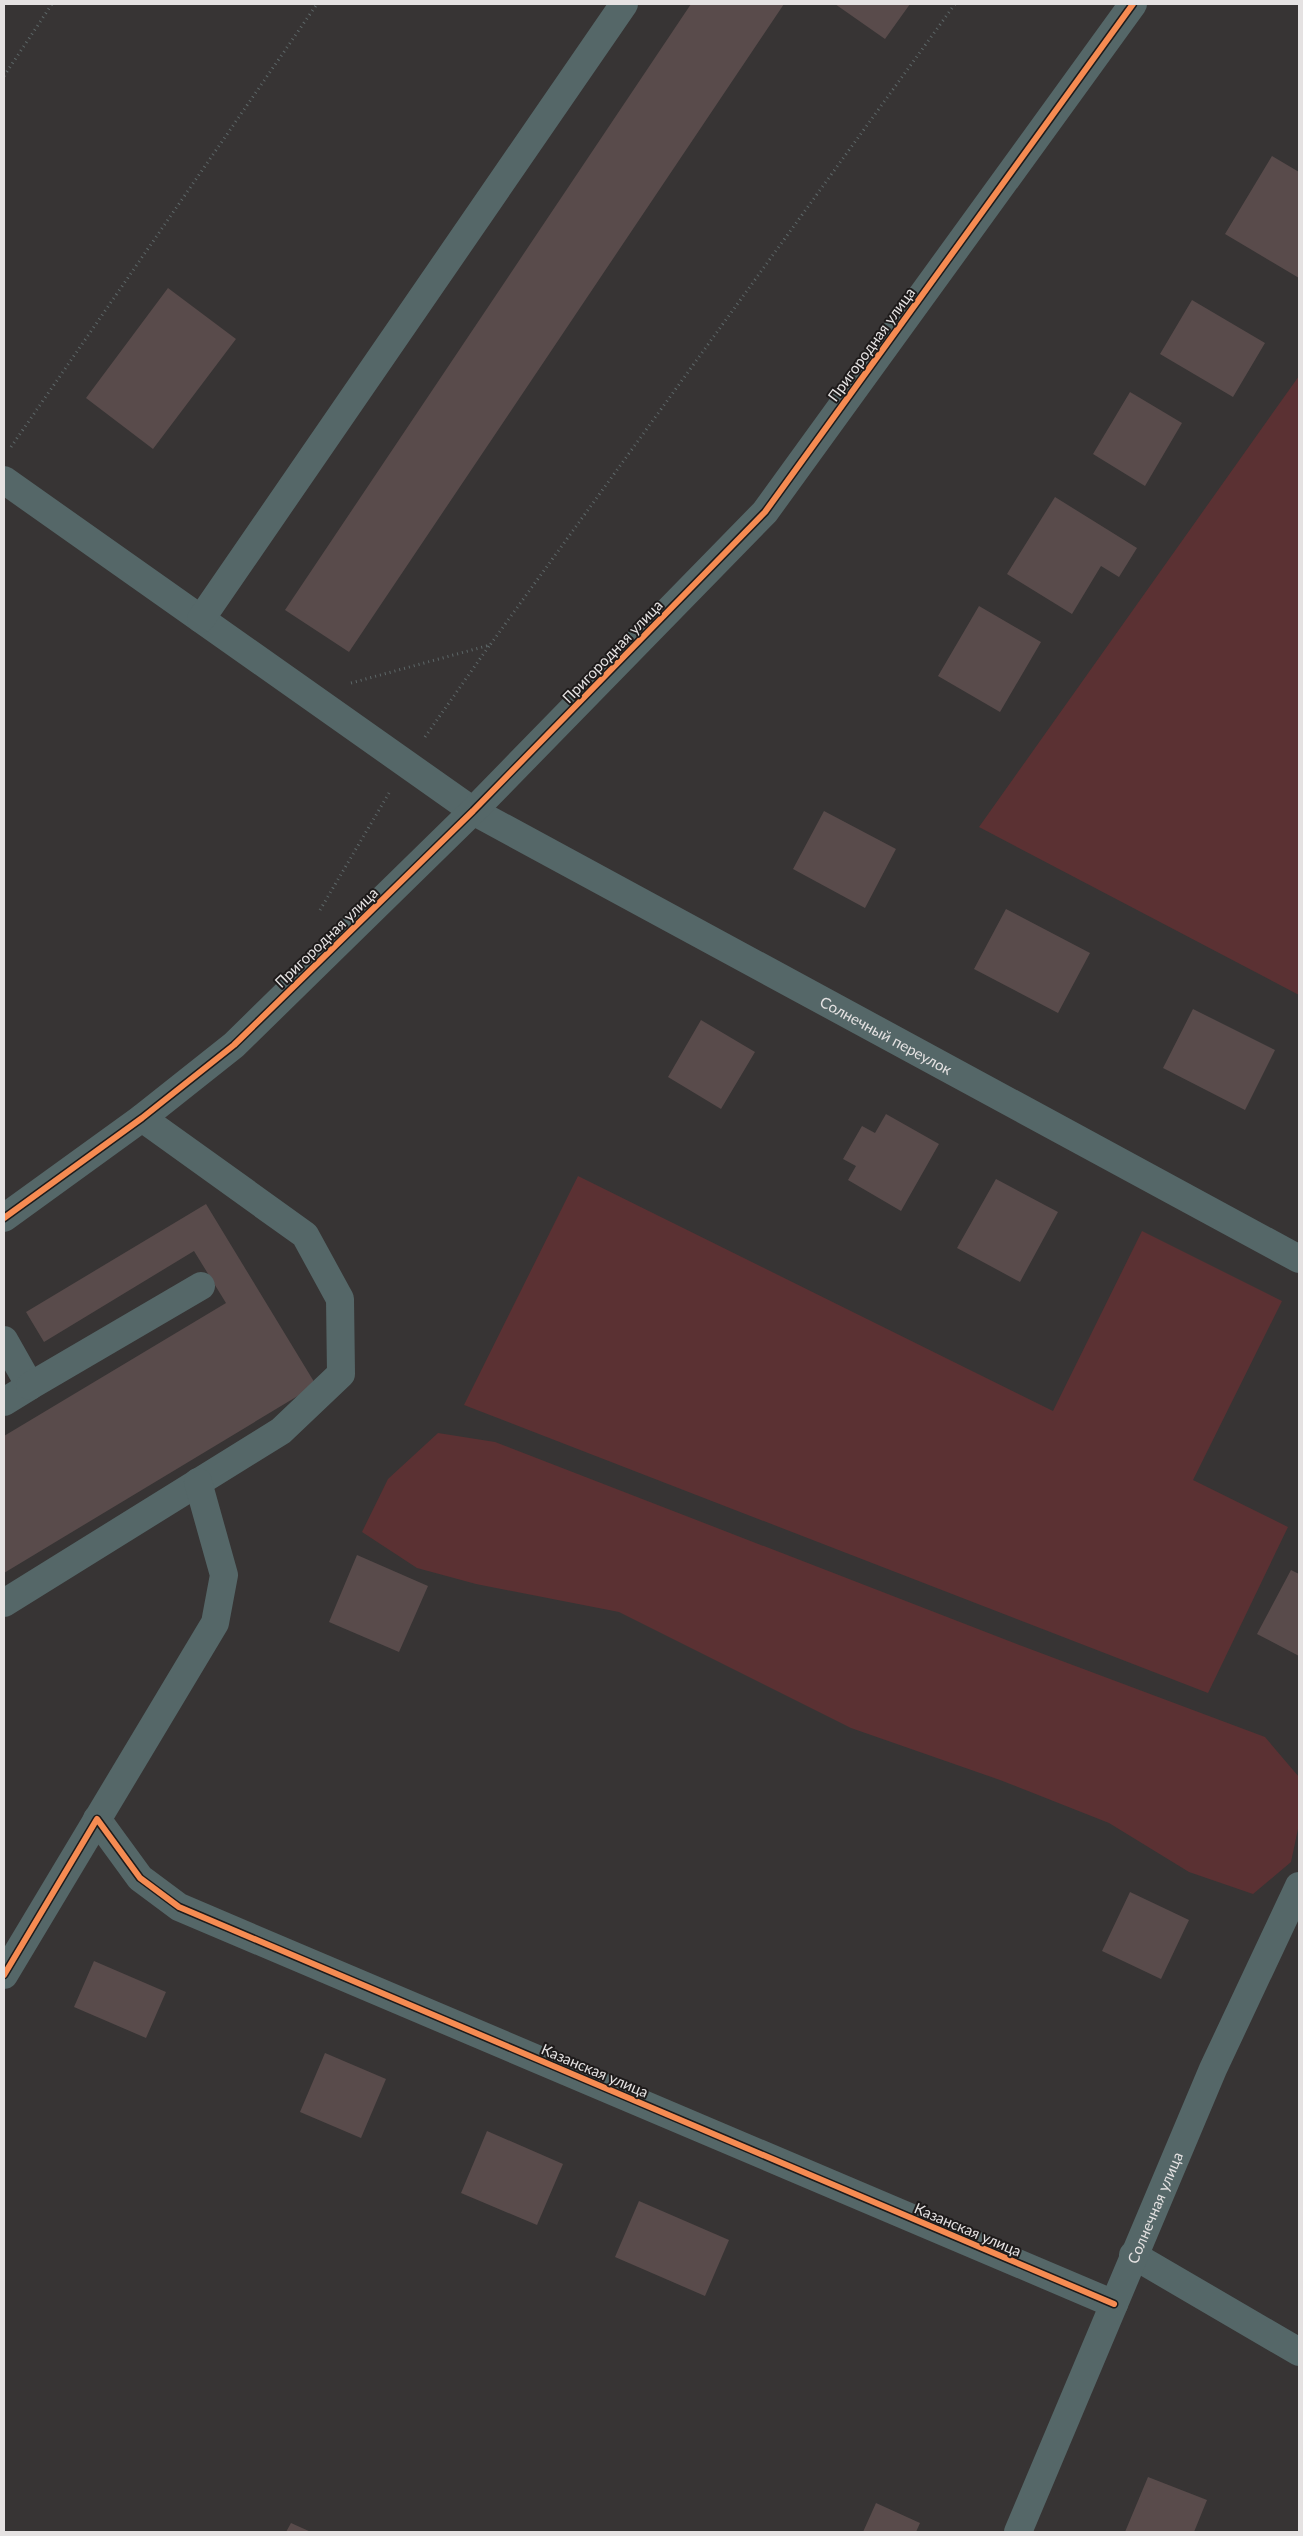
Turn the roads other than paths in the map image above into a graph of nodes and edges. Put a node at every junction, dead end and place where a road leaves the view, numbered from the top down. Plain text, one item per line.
1 (624, 4) edge
2 (1133, 4) edge
3 (4, 480) edge
4 (201, 619) junction
5 (473, 811) junction
6 (142, 1118) junction
7 (4, 1218) edge
8 (1299, 1259) edge
9 (201, 1286) dead end
10 (4, 1340) edge
11 (30, 1386) junction
12 (4, 1402) edge
13 (198, 1482) junction
14 (4, 1603) edge
15 (97, 1819) junction
16 (1299, 1886) edge
17 (4, 1975) edge
18 (1133, 2254) junction
19 (1114, 2304) junction
20 (1299, 2352) edge
21 (1018, 2532) edge

1 - 4 street
2 - 5 street, Пригородная улица
3 - 4 street, Солнечный переулок
4 - 5 street, Солнечный переулок
5 - 6 street, Пригородная улица
5 - 8 street, Солнечный переулок
6 - 7 street, Пригородная улица
6 - 13 street
9 - 11 street
10 - 11 street
11 - 12 street
13 - 14 street
13 - 15 street
15 - 17 street
15 - 19 street, Казанская улица
16 - 18 street, Солнечная улица
18 - 19 street, Солнечная улица
18 - 20 street
19 - 21 street, Солнечная улица

